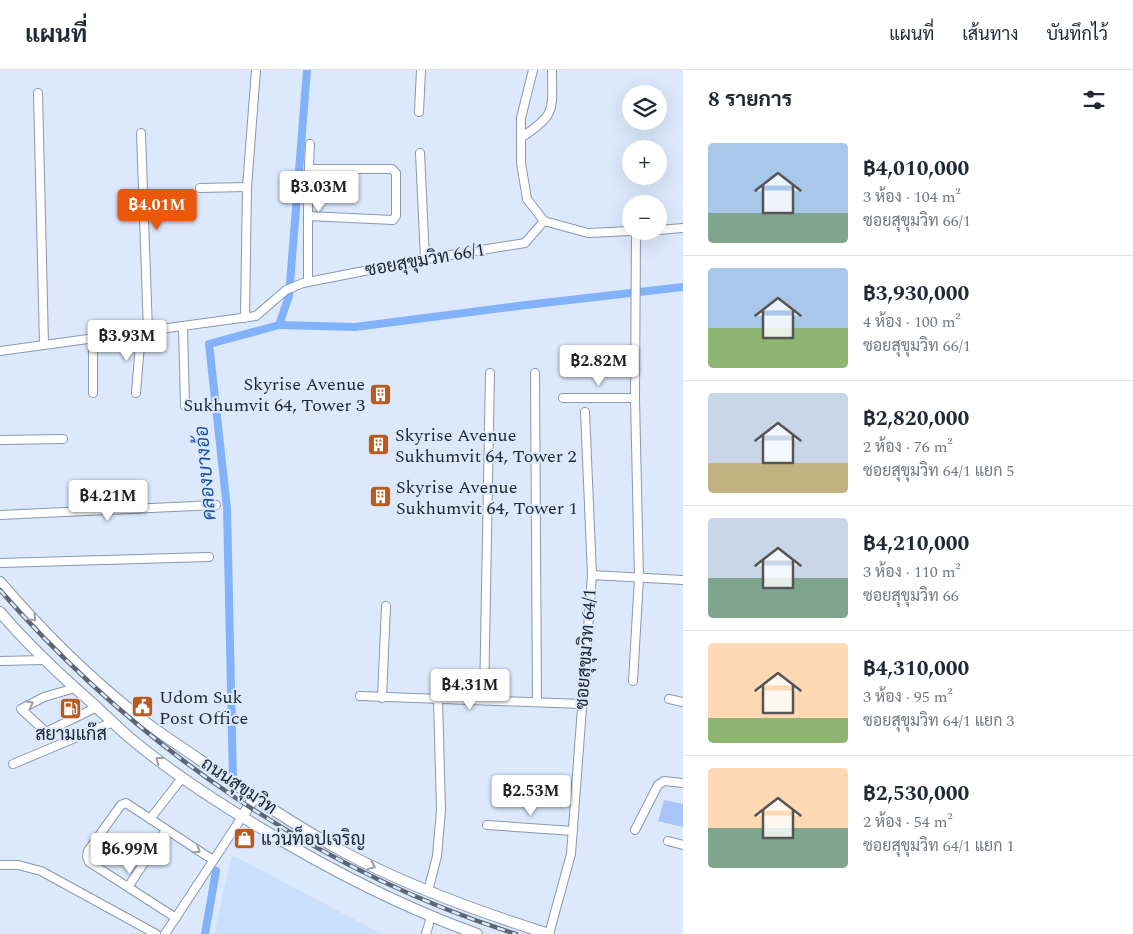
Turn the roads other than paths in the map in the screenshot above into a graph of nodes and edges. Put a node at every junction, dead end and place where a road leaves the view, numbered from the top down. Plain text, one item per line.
1 (256, 70) edge
2 (421, 70) edge
3 (533, 70) edge
4 (552, 70) edge
5 (38, 93) dead end
6 (419, 112) dead end
7 (141, 133) dead end
8 (521, 138) junction
9 (310, 144) dead end
10 (420, 153) dead end
11 (309, 168) junction
12 (247, 187) junction
13 (200, 188) dead end
14 (308, 216) junction
15 (544, 221) junction
16 (683, 228) edge
17 (667, 229) edge
18 (622, 231) edge
19 (636, 240) edge
20 (425, 259) junction
21 (305, 282) junction
22 (245, 318) junction
23 (182, 326) junction
24 (144, 331) junction
25 (93, 338) junction
26 (44, 345) junction
27 (0, 351) edge
28 (490, 373) dead end
29 (535, 373) dead end
30 (92, 393) dead end
31 (136, 393) dead end
32 (563, 398) dead end
33 (635, 398) junction
34 (185, 406) dead end
35 (585, 412) dead end
36 (63, 438) dead end
37 (0, 440) edge
38 (216, 505) dead end
39 (0, 515) edge
40 (209, 557) dead end
41 (0, 563) edge
42 (592, 575) junction
43 (639, 578) junction
44 (683, 580) edge
45 (0, 582) edge
46 (386, 606) dead end
47 (2, 618) edge
48 (44, 660) junction
49 (0, 661) edge
50 (634, 681) dead end
51 (76, 688) junction
52 (360, 696) dead end
53 (382, 698) junction
54 (438, 698) junction
55 (669, 699) dead end
56 (484, 700) junction
57 (537, 702) junction
58 (683, 702) edge
59 (582, 704) junction
60 (97, 708) junction
61 (113, 722) junction
62 (13, 764) dead end
63 (182, 778) junction
64 (683, 783) edge
65 (254, 798) junction
66 (242, 817) junction
67 (150, 819) junction
68 (488, 825) dead end
69 (166, 830) junction
70 (635, 830) dead end
71 (573, 831) junction
72 (668, 841) dead end
73 (683, 845) edge
74 (213, 860) junction
75 (0, 864) edge
76 (128, 887) junction
77 (428, 891) junction
78 (430, 917) junction
79 (176, 918) junction
80 (156, 934) edge
81 (165, 934) edge
82 (426, 934) edge
83 (477, 934) edge
84 (549, 934) edge

1 - 12 street
2 - 6 street
3 - 8 street
4 - 8 street
5 - 26 street
7 - 24 street
8 - 15 street
9 - 11 street
10 - 20 street
11 - 14 street
11 - 14 street
12 - 13 street
12 - 22 street
14 - 21 street
15 - 18 street
15 - 20 street, ซอยสุขุมวิท 66/1
16 - 17 street
19 - 33 street
20 - 21 street, ซอยสุขุมวิท 66/1
21 - 22 street, ซอยสุขุมวิท 66/1
22 - 23 street, ซอยสุขุมวิท 66/1
23 - 24 street, ซอยสุขุมวิท 66/1
23 - 34 street
24 - 25 street, ซอยสุขุมวิท 66/1
24 - 31 street
25 - 26 street, ซอยสุขุมวิท 66/1
25 - 30 street
26 - 27 street, ซอยสุขุมวิท 66/1
28 - 56 street
29 - 57 street
32 - 33 street
33 - 43 street
35 - 42 street
36 - 37 street
38 - 39 street
40 - 41 street
42 - 43 street, ซอยสุขุมวิท 64/1
42 - 59 street, ซอยสุขุมวิท 64/1
43 - 44 street, ซอยสุขุมวิท 64/1
43 - 50 street
45 -> 65 main road, ถนนสุขุมวิท
46 - 53 street
47 - 48 main road, ถนนสุขุมวิท
48 - 49 street
48 - 51 main road, ถนนสุขุมวิท
51 - 60 main road, ถนนสุขุมวิท
60 -> 51 street
52 - 53 street
53 - 54 street
54 - 56 street
54 - 77 street
55 - 58 street
56 - 57 street
57 - 59 street
59 - 71 street, ซอยสุขุมวิท 64/1
60 - 61 main road, ถนนสุขุมวิท
61 - 62 street
63 -> 61 main road, ถนนสุขุมวิท
63 - 66 main road, ถนนสุขุมวิท
63 - 67 street
64 - 70 street
65 - 66 main road
65 -> 77 main road, ถนนสุขุมวิท
66 - 74 street
66 - 78 main road, ถนนสุขุมวิท
67 - 69 street
67 - 76 street
68 - 71 street
69 -> 74 street
69 - 76 street
71 - 84 street, ซอยสุขุมวิท 64/1
72 - 73 street
74 - 79 street
75 - 80 street
76 - 79 street
77 - 84 main road, ถนนสุขุมวิท
78 - 82 street
78 - 83 main road, ถนนสุขุมวิท
79 - 81 street

